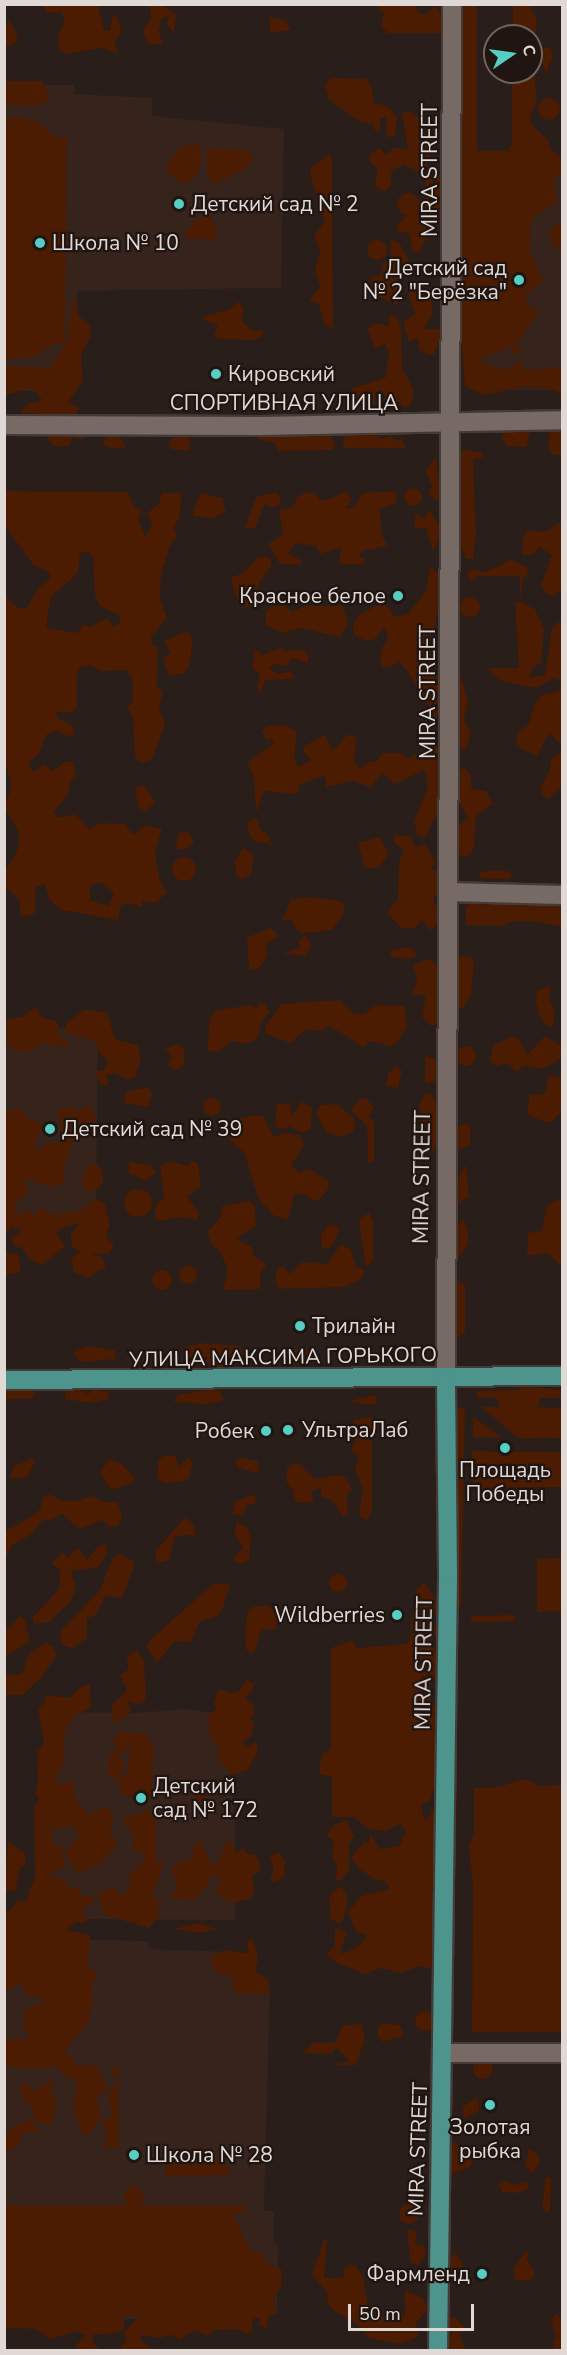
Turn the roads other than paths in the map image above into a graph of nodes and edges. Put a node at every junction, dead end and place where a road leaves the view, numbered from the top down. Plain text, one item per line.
1 (453, 4) edge
2 (562, 420) edge
3 (451, 422) junction
4 (4, 425) edge
5 (449, 892) junction
6 (562, 895) edge
7 (562, 1376) edge
8 (446, 1377) junction
9 (4, 1380) edge
10 (443, 2053) junction
11 (562, 2053) edge
12 (438, 2350) edge

1 - 3 street, MIRA STREET
2 - 3 street, СПОРТИВНАЯ УЛИЦА
3 - 4 street, СПОРТИВНАЯ УЛИЦА
3 - 5 street, MIRA STREET
5 - 6 street
5 - 8 street, MIRA STREET
7 - 8 main road, УЛИЦА МАКСИМА ГОРЬКОГО
8 - 9 main road, УЛИЦА МАКСИМА ГОРЬКОГО
8 - 10 main road, MIRA STREET
10 - 11 street
10 - 12 main road, MIRA STREET

